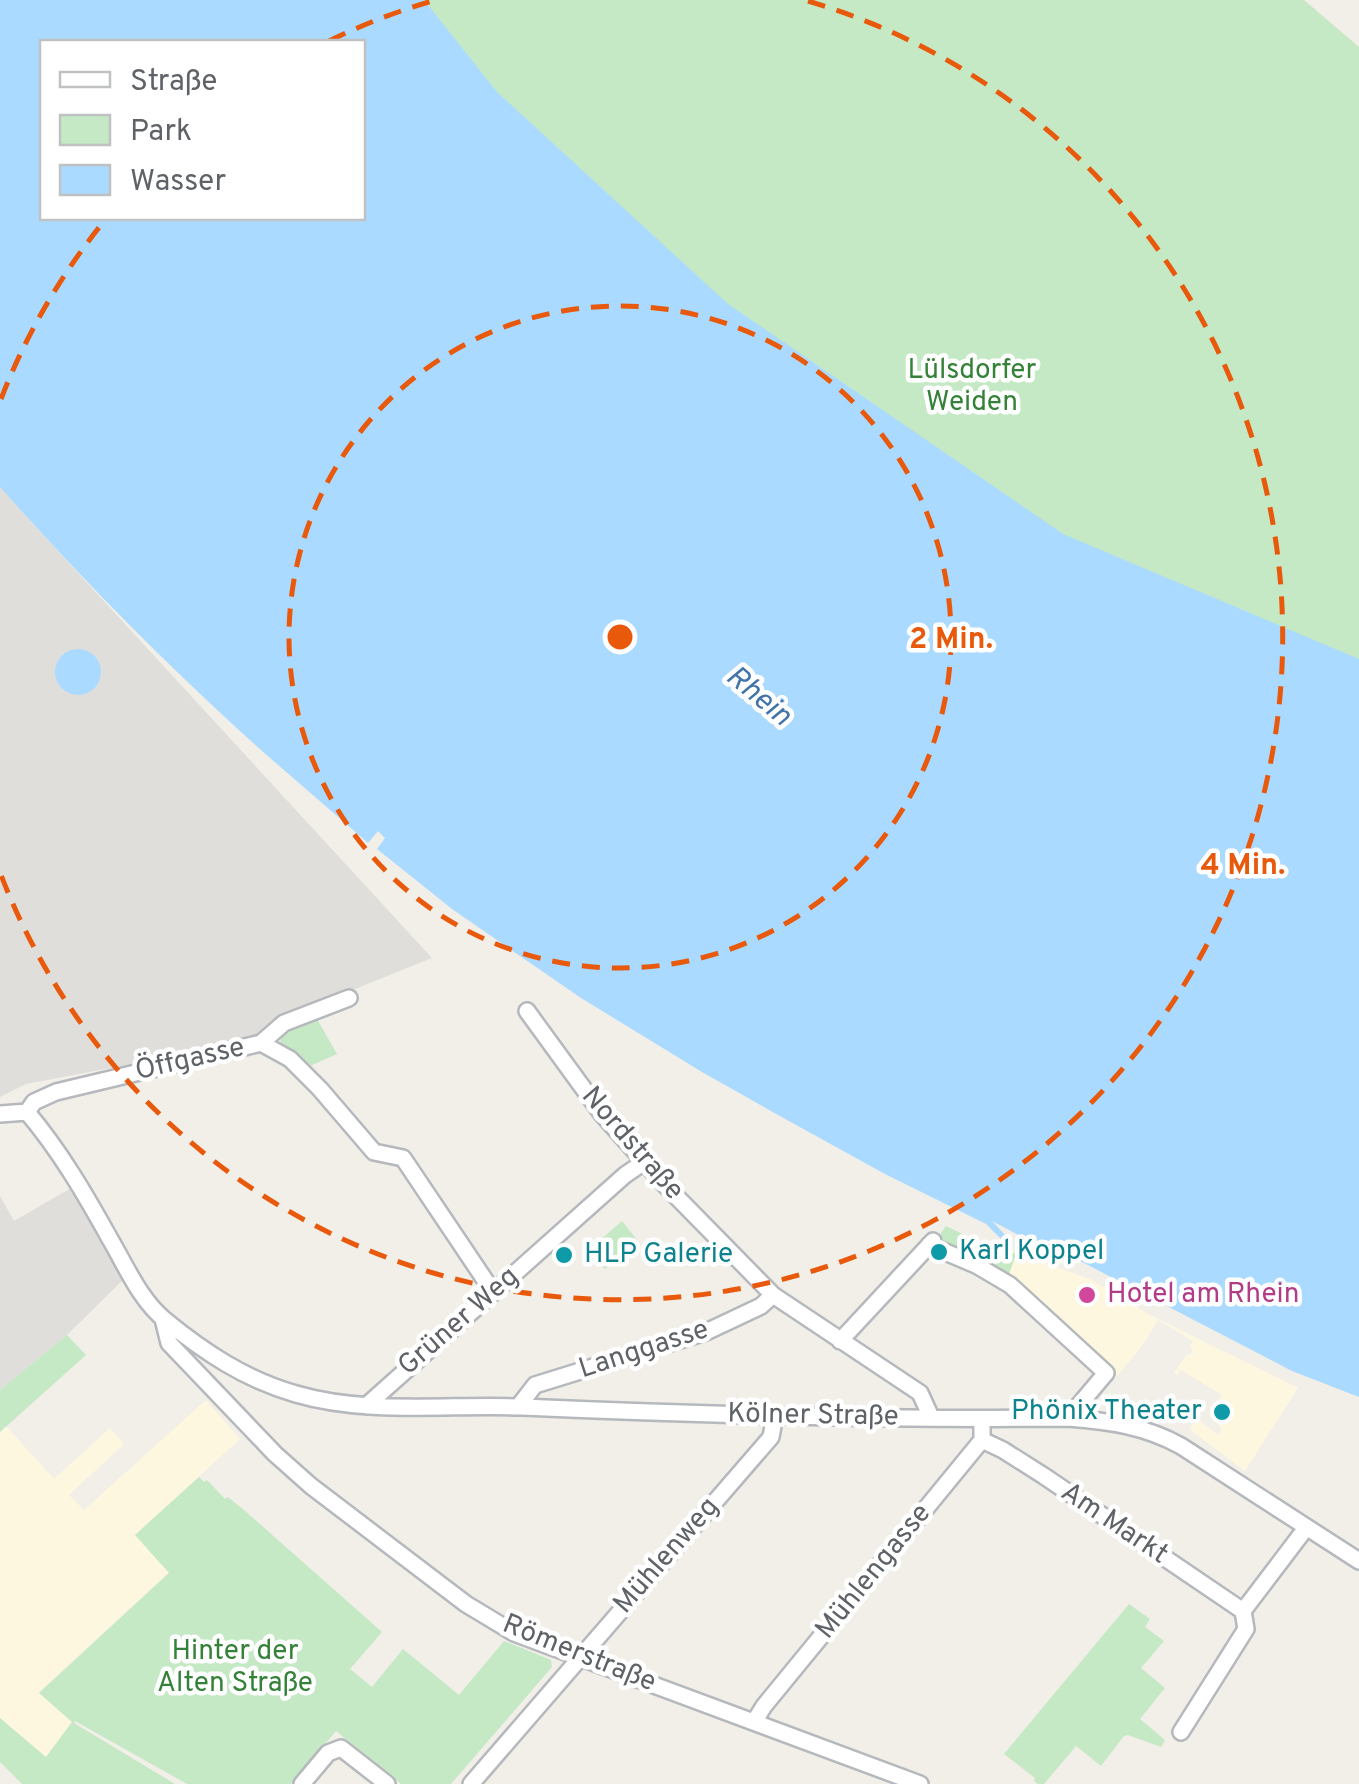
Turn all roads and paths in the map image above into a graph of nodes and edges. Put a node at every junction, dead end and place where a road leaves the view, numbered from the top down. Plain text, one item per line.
1 (349, 998) dead end
2 (526, 1011) dead end
3 (261, 1043) junction
4 (28, 1112) junction
5 (2, 1113) edge
6 (644, 1162) junction
7 (493, 1292) junction
8 (773, 1295) junction
9 (163, 1318) junction
10 (840, 1340) junction
11 (234, 1371) junction
12 (224, 1401) junction
13 (366, 1406) junction
14 (518, 1407) junction
15 (775, 1416) junction
16 (931, 1417) junction
17 (1068, 1418) junction
18 (982, 1419) junction
19 (982, 1440) junction
20 (1306, 1528) junction
21 (1359, 1560) edge
22 (1243, 1611) junction
23 (579, 1658) junction
24 (754, 1722) junction
25 (1181, 1732) dead end
26 (901, 1781) edge
27 (302, 1784) edge
28 (387, 1784) edge
29 (471, 1784) edge
30 (920, 1784) edge

1 - 3 street, Öffgasse
2 - 6 street, Nordstraße
3 - 4 street, Öffgasse
3 - 7 street
4 - 5 street
4 - 9 street, Kölner Straße
6 - 7 street, Grüner Weg
6 - 8 street, Nordstraße
7 - 13 street, Grüner Weg
8 - 10 street, Nordstraße
8 - 14 street, Langgasse
9 - 11 street, Kölner Straße
9 - 12 street, Römerstraße
10 - 16 street, Nordstraße
10 - 17 street
11 - 12 street
11 - 13 street, Kölner Straße
12 - 23 street, Römerstraße
13 - 14 street, Kölner Straße
14 - 15 street, Kölner Straße
15 - 16 street, Kölner Straße
15 - 23 street, Mühlenweg
16 - 18 street, Kölner Straße
17 - 18 street, Kölner Straße
17 - 20 street, Kölner Straße
18 - 19 street
19 - 22 street, Am Markt
19 - 24 street, Mühlengasse
20 - 21 street, Kölner Straße
20 - 22 street
22 - 25 street
23 - 24 street, Römerstraße
23 - 29 street, Mühlenweg
24 - 26 street, Römerstraße
26 - 30 street, Römerstraße
27 - 28 street

